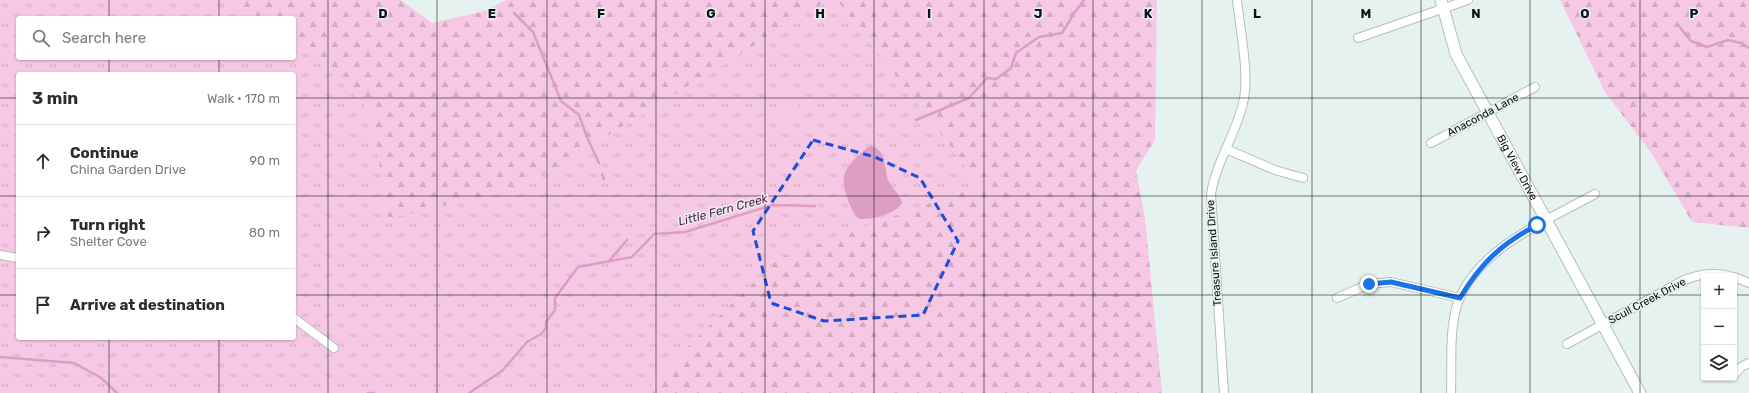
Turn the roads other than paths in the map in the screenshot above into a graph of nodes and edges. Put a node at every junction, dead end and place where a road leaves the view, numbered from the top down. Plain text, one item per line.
1 (1237, 0) edge
2 (1468, 0) edge
3 (1441, 5) edge
4 (1358, 38) dead end
5 (1535, 88) dead end
6 (1486, 112) junction
7 (1431, 143) dead end
8 (1226, 149) junction
9 (1303, 178) dead end
10 (1595, 194) dead end
11 (1546, 220) junction
12 (0, 255) edge
13 (16, 258) edge
14 (1701, 274) edge
15 (1737, 278) edge
16 (1749, 283) edge
17 (1337, 298) dead end
18 (1460, 298) junction
19 (296, 320) edge
20 (1603, 325) junction
21 (1568, 344) dead end
22 (334, 348) dead end
23 (1749, 363) edge
24 (1737, 371) edge
25 (1224, 393) edge
26 (1451, 393) edge
27 (1640, 393) edge

1 - 8 street, Treasure Island Drive
2 - 3 street
3 - 4 street
3 - 6 street, Big View Drive
5 - 6 street, Anaconda Lane
6 - 7 street, Anaconda Lane
6 - 11 street, Big View Drive
8 - 9 street
8 - 25 street, Treasure Island Drive
10 - 11 street
11 - 18 street
11 - 20 street, Big View Drive
12 - 13 street
14 - 20 street, Scull Creek Drive
15 - 16 street
17 - 18 street
18 - 26 street
19 - 22 street
20 - 21 street, Scull Creek Drive
20 - 27 street, Big View Drive
23 - 24 street

